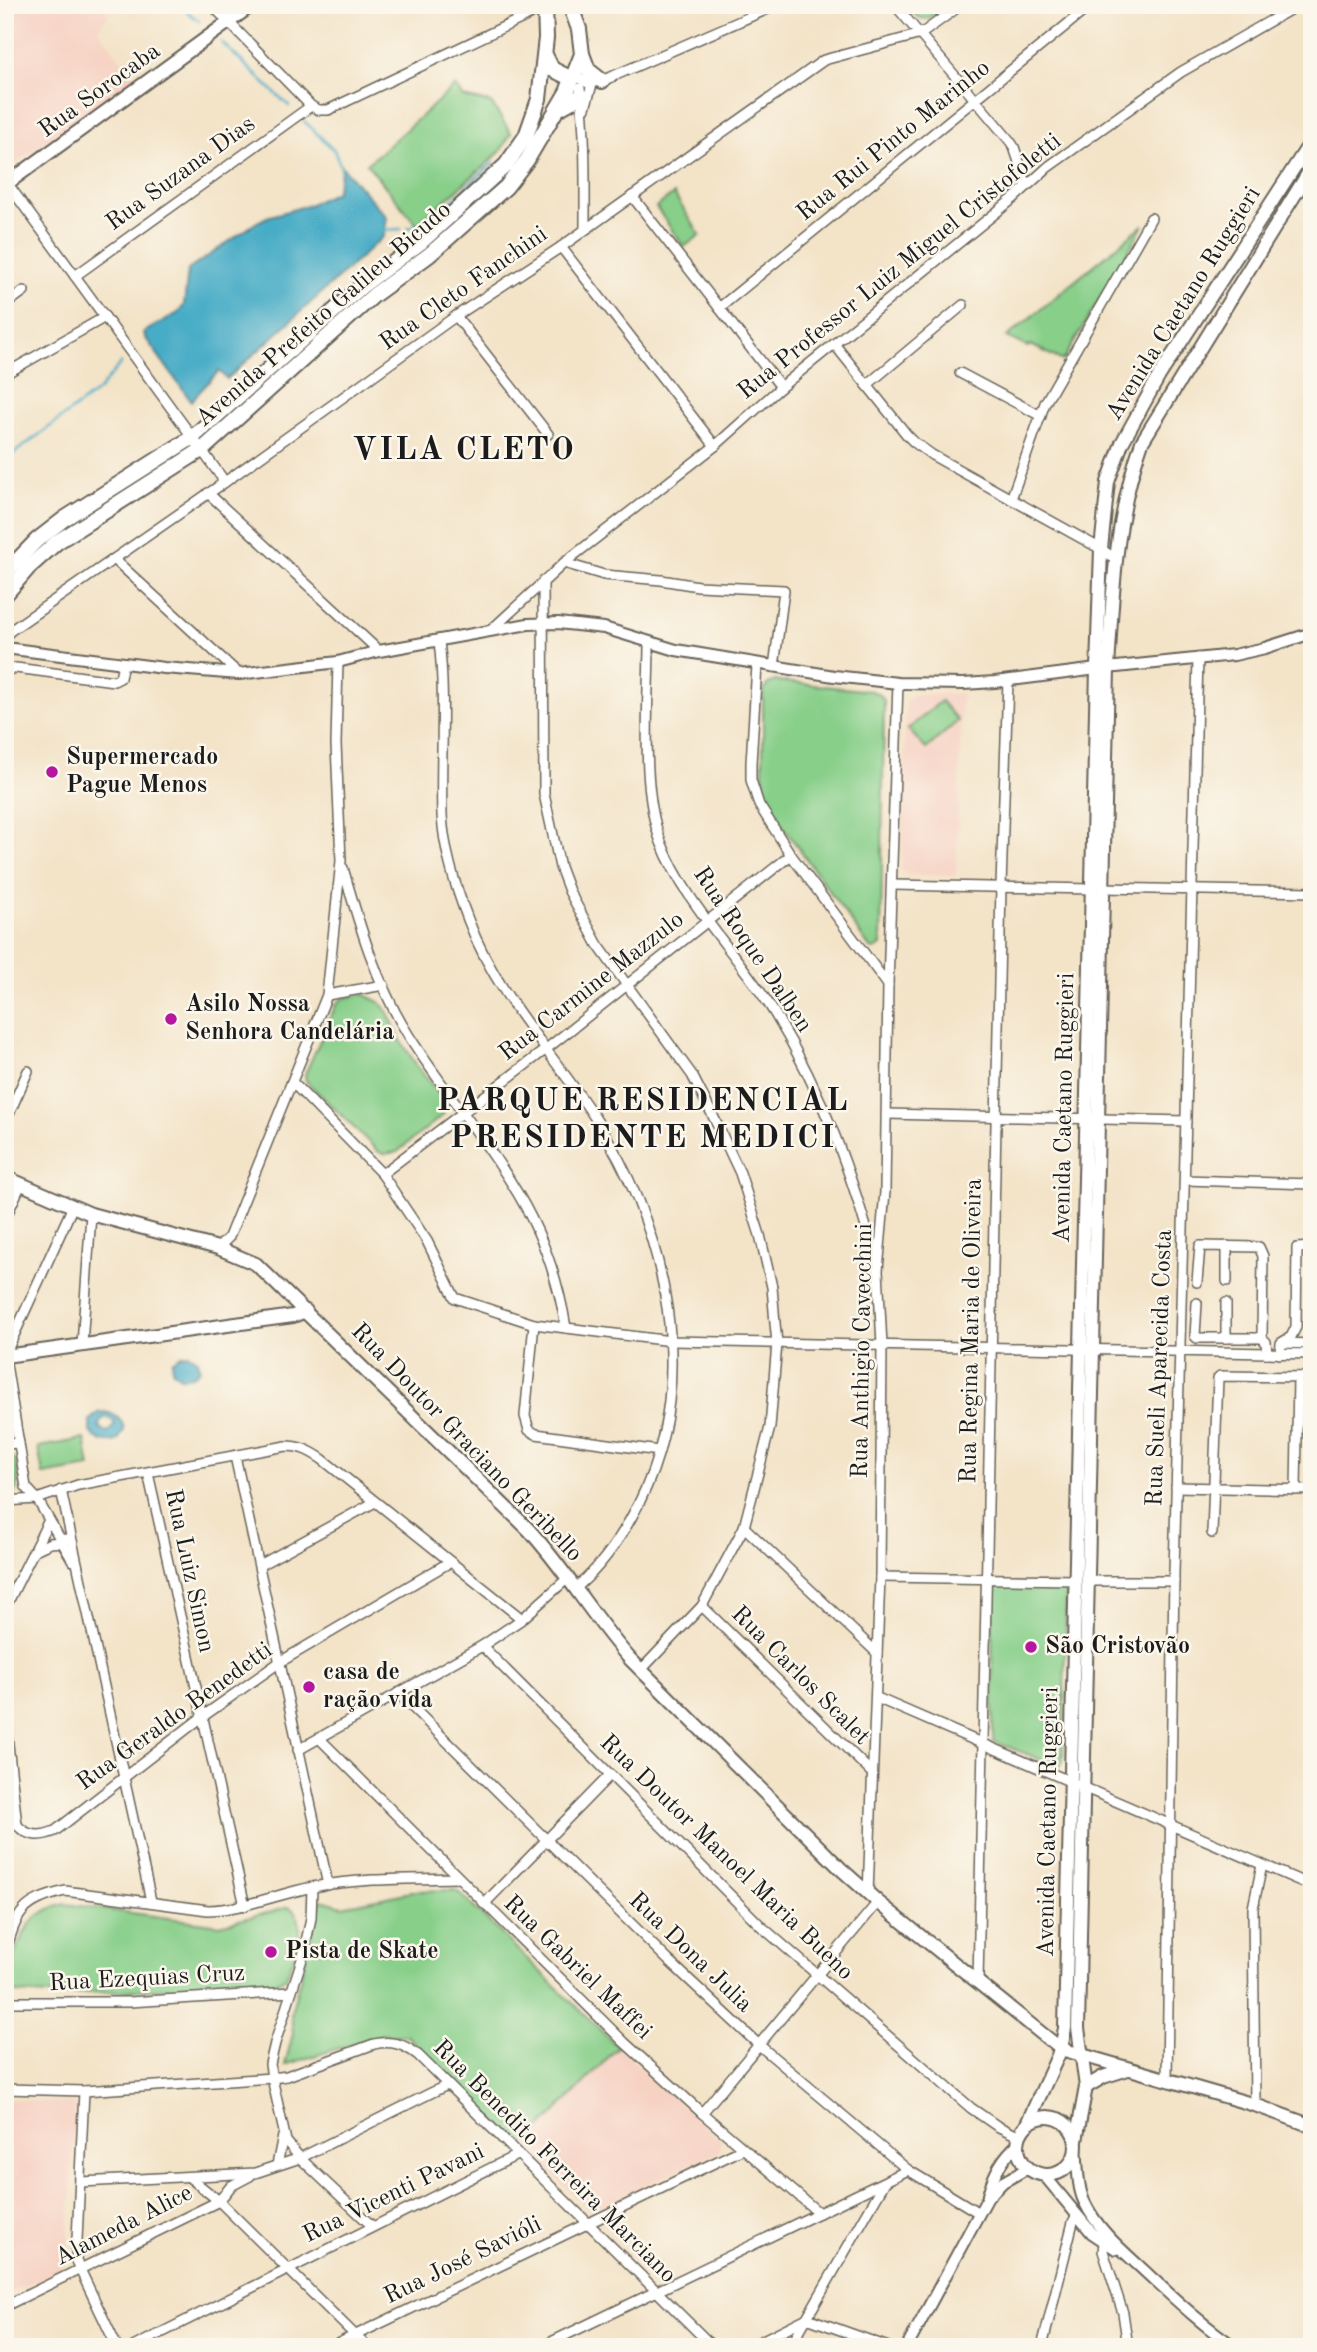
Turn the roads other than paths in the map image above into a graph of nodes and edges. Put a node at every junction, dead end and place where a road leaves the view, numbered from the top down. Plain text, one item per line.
1 (212, 5) edge
2 (252, 5) edge
3 (570, 5) edge
4 (778, 5) edge
5 (895, 5) edge
6 (961, 5) edge
7 (1094, 5) edge
8 (1298, 5) edge
9 (545, 6) edge
10 (229, 22) junction
11 (921, 34) junction
12 (545, 55) junction
13 (588, 86) junction
14 (976, 99) junction
15 (311, 106) junction
16 (1312, 140) edge
17 (1312, 167) edge
18 (6, 183) edge
19 (1027, 186) junction
20 (632, 196) junction
21 (1151, 218) dead end
22 (585, 229) junction
23 (561, 247) junction
24 (75, 276) junction
25 (24, 291) dead end
26 (5, 305) edge
27 (963, 305) dead end
28 (719, 308) junction
29 (456, 316) junction
30 (105, 317) junction
31 (835, 345) junction
32 (960, 373) dead end
33 (5, 374) edge
34 (867, 385) junction
35 (781, 387) junction
36 (1041, 416) junction
37 (548, 434) dead end
38 (193, 437) junction
39 (715, 446) junction
40 (203, 449) junction
41 (225, 482) junction
42 (208, 493) junction
43 (1011, 499) junction
44 (1101, 548) junction
45 (1114, 558) junction
46 (114, 559) junction
47 (564, 563) junction
48 (5, 573) edge
49 (543, 581) junction
50 (5, 595) edge
51 (544, 622) junction
52 (488, 633) junction
53 (1312, 633) edge
54 (5, 637) edge
55 (439, 641) junction
56 (649, 642) junction
57 (5, 648) edge
58 (379, 651) junction
59 (1198, 657) junction
60 (338, 662) junction
61 (123, 663) junction
62 (757, 665) junction
63 (774, 667) junction
64 (1102, 668) junction
65 (5, 671) edge
66 (239, 674) junction
67 (1008, 681) junction
68 (898, 683) junction
69 (791, 855) junction
70 (341, 861) junction
71 (893, 885) junction
72 (1001, 886) junction
73 (1097, 889) junction
74 (1192, 890) junction
75 (1312, 892) edge
76 (337, 908) junction
77 (354, 909) junction
78 (707, 921) junction
79 (384, 985) junction
80 (627, 985) junction
81 (888, 985) junction
82 (327, 995) junction
83 (545, 1049) junction
84 (28, 1071) dead end
85 (292, 1082) junction
86 (462, 1114) junction
87 (887, 1114) junction
88 (997, 1116) junction
89 (1092, 1118) junction
90 (1186, 1121) junction
91 (5, 1123) edge
92 (382, 1174) junction
93 (5, 1177) edge
94 (1185, 1180) junction
95 (21, 1184) junction
96 (1312, 1184) edge
97 (73, 1206) junction
98 (91, 1214) junction
99 (5, 1219) edge
100 (1227, 1246) junction
101 (1312, 1247) edge
102 (218, 1248) junction
103 (878, 1270) junction
104 (1227, 1281) dead end
105 (1197, 1282) dead end
106 (1197, 1303) dead end
107 (1226, 1303) dead end
108 (306, 1311) junction
109 (534, 1324) junction
110 (566, 1328) junction
111 (1226, 1338) junction
112 (1262, 1338) junction
113 (671, 1341) junction
114 (777, 1343) junction
115 (1312, 1344) edge
116 (82, 1345) junction
117 (882, 1345) junction
118 (991, 1348) junction
119 (1281, 1348) junction
120 (1087, 1350) junction
121 (1179, 1351) junction
122 (1267, 1353) junction
123 (1312, 1354) edge
124 (5, 1356) edge
125 (1298, 1377) junction
126 (1312, 1377) edge
127 (19, 1443) junction
128 (5, 1444) edge
129 (659, 1451) junction
130 (235, 1456) junction
131 (148, 1473) junction
132 (1176, 1487) junction
133 (1213, 1488) junction
134 (61, 1490) junction
135 (1296, 1490) junction
136 (1312, 1490) edge
137 (37, 1499) junction
138 (5, 1501) edge
139 (375, 1502) junction
140 (49, 1520) junction
141 (744, 1527) junction
142 (70, 1531) junction
143 (1212, 1533) dead end
144 (62, 1542) junction
145 (35, 1550) junction
146 (450, 1562) junction
147 (260, 1565) junction
148 (77, 1568) junction
149 (880, 1577) junction
150 (985, 1578) junction
151 (1082, 1580) junction
152 (1174, 1581) junction
153 (573, 1582) junction
154 (9, 1595) edge
155 (702, 1606) junction
156 (5, 1608) edge
157 (522, 1619) junction
158 (482, 1646) junction
159 (877, 1653) junction
160 (280, 1662) junction
161 (641, 1670) junction
162 (398, 1693) junction
163 (877, 1698) junction
164 (5, 1717) edge
165 (202, 1717) junction
166 (320, 1739) junction
167 (984, 1745) junction
168 (298, 1750) junction
169 (872, 1773) junction
170 (610, 1775) junction
171 (122, 1779) junction
172 (1071, 1781) junction
173 (1084, 1787) junction
174 (1170, 1825) junction
175 (545, 1840) junction
176 (1262, 1865) junction
177 (458, 1878) junction
178 (328, 1885) junction
179 (1312, 1886) edge
180 (312, 1887) junction
181 (873, 1898) junction
182 (151, 1901) junction
183 (484, 1904) junction
184 (245, 1906) junction
185 (8, 1937) edge
186 (5, 1954) edge
187 (816, 1975) junction
188 (978, 1982) junction
189 (291, 1992) junction
190 (5, 2003) edge
191 (759, 2045) junction
192 (1061, 2049) junction
193 (1084, 2057) junction
194 (1128, 2069) junction
195 (272, 2078) junction
196 (1167, 2081) junction
197 (447, 2085) junction
198 (1086, 2087) junction
199 (5, 2089) edge
200 (84, 2091) junction
201 (1255, 2105) junction
202 (702, 2113) junction
203 (1312, 2126) edge
204 (284, 2136) junction
205 (1021, 2136) junction
206 (1076, 2145) junction
207 (743, 2149) junction
208 (517, 2155) junction
209 (300, 2158) junction
210 (277, 2165) junction
211 (1028, 2168) junction
212 (908, 2170) junction
213 (255, 2173) junction
214 (1044, 2175) junction
215 (189, 2176) junction
216 (200, 2176) junction
217 (886, 2181) junction
218 (81, 2182) junction
219 (988, 2197) junction
220 (219, 2201) junction
221 (819, 2213) junction
222 (979, 2213) junction
223 (1077, 2215) junction
224 (588, 2222) junction
225 (372, 2226) junction
226 (1096, 2229) junction
227 (1106, 2239) junction
228 (288, 2268) junction
229 (80, 2271) junction
230 (657, 2291) junction
231 (5, 2306) edge
232 (807, 2318) junction
233 (355, 2335) junction
234 (117, 2347) edge
235 (133, 2347) edge
236 (331, 2347) edge
237 (367, 2347) edge
238 (541, 2347) edge
239 (713, 2347) edge
240 (748, 2347) edge
241 (790, 2347) edge
242 (888, 2347) edge
243 (907, 2347) edge
244 (1042, 2347) edge
245 (1128, 2347) edge
246 (1235, 2347) edge

1 - 10 street
2 - 10 main road, Rua Sorocaba
3 - 13 main road
4 - 13 street
5 - 11 street
6 - 11 street, Rua Cleto Fanchini
7 - 14 street, Rua Rui Pinto Marinho
8 - 19 street, Rua Professor Luiz Miguel Cristofoletti
9 - 12 main road, Avenida Prefeito Galileu Bicudo
9 - 15 street
10 - 15 street
10 - 18 main road, Rua Sorocaba
11 - 14 street
11 - 20 street, Rua Cleto Fanchini
12 - 13 main road
12 - 38 main road, Avenida Prefeito Galileu Bicudo
13 - 22 street
13 - 40 main road, Avenida Prefeito Galileu Bicudo
14 - 19 street
14 - 28 street, Rua Rui Pinto Marinho
15 - 24 street, Rua Suzana Dias
16 - 44 main road, Avenida Caetano Ruggieri
17 - 45 main road, Avenida Caetano Ruggieri
18 - 24 street
19 - 31 street, Rua Professor Luiz Miguel Cristofoletti
20 - 22 street, Rua Cleto Fanchini
20 - 28 street
21 - 36 street
22 - 23 street, Rua Cleto Fanchini
23 - 29 street, Rua Cleto Fanchini
23 - 39 street
24 - 30 street
25 - 26 street
27 - 34 street
28 - 35 street
29 - 37 street
29 - 41 street, Rua Cleto Fanchini
30 - 33 street
30 - 38 street
31 - 34 street
31 - 35 street, Rua Professor Luiz Miguel Cristofoletti
32 - 36 street
34 - 43 street
35 - 39 street, Rua Professor Luiz Miguel Cristofoletti
36 - 43 street
38 - 40 street
38 - 48 main road, Avenida Prefeito Galileu Bicudo
39 - 47 street, Rua Professor Luiz Miguel Cristofoletti
40 - 41 street
40 - 50 main road, Avenida Prefeito Galileu Bicudo
41 - 42 street, Rua Cleto Fanchini
42 - 46 street, Rua Cleto Fanchini
42 - 58 street
43 - 44 street
44 - 45 street
44 - 64 main road, Avenida Caetano Ruggieri
45 - 64 main road, Avenida Caetano Ruggieri
46 - 54 street, Rua Cleto Fanchini
46 - 66 street
47 - 49 street, Rua Professor Luiz Miguel Cristofoletti
47 - 63 street
49 - 51 street
49 - 52 street, Rua Professor Luiz Miguel Cristofoletti
51 - 52 street
51 - 56 street
51 - 80 street
52 - 55 street
53 - 59 street
55 - 58 street
55 - 83 street
56 - 62 street
56 - 78 street, Rua Roque Dalben
57 - 61 street
58 - 60 street
59 - 64 street
59 - 74 street, Rua Sueli Aparecida Costa
60 - 66 street
60 - 70 street
61 - 65 street
61 - 66 street
62 - 63 street
62 - 69 street
63 - 68 street
64 - 67 street
64 - 73 main road, Avenida Caetano Ruggieri
67 - 68 street
67 - 72 street, Rua Regina Maria de Oliveira
68 - 71 street, Rua Anthigio Cavecchini
69 - 78 street, Rua Carmine Mazzulo
69 - 81 street
70 - 76 street
70 - 77 street
71 - 72 street
71 - 81 street, Rua Anthigio Cavecchini
72 - 73 street
72 - 88 street, Rua Regina Maria de Oliveira
73 - 74 street
73 - 89 main road, Avenida Caetano Ruggieri
74 - 75 street
74 - 90 street, Rua Sueli Aparecida Costa
76 - 77 street
76 - 82 street
77 - 79 street
78 - 80 street, Rua Carmine Mazzulo
78 - 103 street, Rua Roque Dalben
79 - 82 street
79 - 86 street
80 - 83 street, Rua Carmine Mazzulo
80 - 114 street
81 - 87 street, Rua Anthigio Cavecchini
82 - 85 street
83 - 86 street, Rua Carmine Mazzulo
83 - 113 street
84 - 91 street
85 - 92 street
85 - 102 street
86 - 92 street, Rua Carmine Mazzulo
86 - 110 street
87 - 88 street
87 - 103 street, Rua Anthigio Cavecchini
88 - 89 street
88 - 118 street, Rua Regina Maria de Oliveira
89 - 90 street
89 - 120 main road, Avenida Caetano Ruggieri
90 - 94 street, Rua Sueli Aparecida Costa
92 - 109 street
93 - 95 main road, Rua Doutor Graciano Geribello
94 - 96 street
94 - 121 street, Rua Sueli Aparecida Costa
95 - 97 main road, Rua Doutor Graciano Geribello
95 - 99 street
97 - 98 main road, Rua Doutor Graciano Geribello
97 - 124 street
98 - 102 main road, Rua Doutor Graciano Geribello
98 - 116 street
100 - 104 street
100 - 105 street
100 - 112 street
101 - 119 street
102 - 108 main road, Rua Doutor Graciano Geribello
103 - 117 street, Rua Anthigio Cavecchini
106 - 111 street
107 - 111 street
108 - 116 main road
108 - 153 main road, Rua Doutor Graciano Geribello
109 - 110 street
109 - 129 street
110 - 113 street
111 - 112 street
112 - 122 street
113 - 114 street
113 - 129 street
114 - 117 street
114 - 141 street
115 - 119 street
116 - 124 main road
117 - 118 street
117 - 149 street, Rua Anthigio Cavecchini
118 - 120 street
118 - 150 street, Rua Regina Maria de Oliveira
119 - 122 street
119 - 123 street
120 - 121 street
120 - 151 main road, Avenida Caetano Ruggieri
121 - 122 street
121 - 132 street, Rua Sueli Aparecida Costa
124 - 127 street
125 - 126 street
125 - 133 street
125 - 135 street
127 - 128 street
127 - 137 street
129 - 153 street
130 - 131 street
130 - 139 street
130 - 147 street
131 - 134 street
131 - 165 street, Rua Luiz Simon
132 - 133 street
132 - 152 street, Rua Sueli Aparecida Costa
133 - 135 street
133 - 143 street
134 - 137 street
134 - 142 street
135 - 136 street
137 - 138 street
137 - 140 street
139 - 146 street
139 - 147 street
140 - 144 street
140 - 145 street
141 - 155 street
141 - 159 street
142 - 144 street
142 - 148 street
144 - 145 street
144 - 148 street
145 - 154 street
146 - 157 street
146 - 160 street, Rua Geraldo Benedetti
147 - 160 street
148 - 171 street
149 - 150 street
149 - 159 street, Rua Anthigio Cavecchini
150 - 151 street
150 - 167 street, Rua Regina Maria de Oliveira
151 - 152 street
151 - 172 main road, Avenida Caetano Ruggieri
151 - 173 main road, Avenida Caetano Ruggieri
152 - 174 street, Rua Sueli Aparecida Costa
153 - 157 street
153 - 161 main road, Rua Doutor Graciano Geribello
154 - 156 street
155 - 161 street
155 - 169 street, Rua Carlos Scalet
157 - 158 street
158 - 162 street
158 - 170 street, Rua Doutor Manoel Maria Bueno
159 - 163 street, Rua Anthigio Cavecchini
160 - 165 street, Rua Geraldo Benedetti
160 - 168 street
161 - 181 main road, Rua Doutor Graciano Geribello
162 - 166 street
162 - 175 street, Rua Dona Julia
163 - 167 street
163 - 169 street, Rua Anthigio Cavecchini
164 - 171 street, Rua Geraldo Benedetti
165 - 171 street, Rua Geraldo Benedetti
165 - 184 street, Rua Luiz Simon
166 - 168 street
166 - 177 street, Rua Gabriel Maffei
167 - 172 street
167 - 188 street, Rua Regina Maria de Oliveira
168 - 178 street
169 - 181 street, Rua Anthigio Cavecchini
170 - 175 street
170 - 187 street, Rua Doutor Manoel Maria Bueno
171 - 182 street
172 - 173 street
172 - 192 main road, Avenida Caetano Ruggieri
173 - 174 street
173 - 193 main road, Avenida Caetano Ruggieri
174 - 176 street
174 - 196 street, Rua Sueli Aparecida Costa
175 - 183 street
175 - 191 street, Rua Dona Julia
176 - 179 street
176 - 201 street
177 - 178 street
177 - 183 street, Rua Gabriel Maffei
178 - 180 street
180 - 184 street
180 - 189 street
181 - 187 street
181 - 188 main road, Rua Doutor Graciano Geribello
182 - 184 street
182 - 185 street
183 - 202 street, Rua Gabriel Maffei
185 - 186 street
187 - 191 street
187 - 205 street, Rua Doutor Manoel Maria Bueno
188 - 192 main road, Rua Doutor Graciano Geribello
189 - 190 street, Rua Ezequias Cruz
189 - 195 street
191 - 202 street
191 - 212 street, Rua Dona Julia
192 - 193 main road, Rua Doutor Graciano Geribello
192 - 205 main road, Avenida Caetano Ruggieri
193 - 194 main road, Rua Doutor Graciano Geribello
193 - 198 main road, Avenida Caetano Ruggieri
194 - 196 main road, Rua Doutor Graciano Geribello
194 - 198 main road
195 - 197 street, Rua Benedito Ferreira Marciano
195 - 200 street, Rua Benedito Ferreira Marciano
195 - 204 street
196 - 201 main road, Rua Doutor Graciano Geribello
197 - 208 street, Rua Benedito Ferreira Marciano
197 - 209 street
198 - 206 main road, Avenida Caetano Ruggieri
199 - 200 street, Rua Benedito Ferreira Marciano
200 - 218 street
201 - 203 main road, Rua Doutor Graciano Geribello
202 - 207 street, Rua Gabriel Maffei
204 - 209 street
204 - 210 street
205 - 206 main road
205 - 211 main road
205 - 219 street, Avenida Caetano Ruggieri
206 - 214 main road
206 - 226 street
207 - 221 street, Rua Gabriel Maffei
207 - 224 street, Rua José Savióli
208 - 224 street, Rua Benedito Ferreira Marciano
208 - 225 street, Rua Vicenti Pavani
209 - 210 street
209 - 225 street
210 - 213 street
211 - 214 main road
211 - 219 street, Avenida Caetano Ruggieri
212 - 217 street
212 - 222 street, Rua Dona Julia
213 - 216 street
213 - 220 street, Alameda Alice
214 - 223 street
215 - 216 street
215 - 218 street
215 - 220 street
216 - 220 street
217 - 221 street
217 - 232 street
218 - 229 street
219 - 222 street, Avenida Caetano Ruggieri
220 - 228 street
220 - 229 street, Alameda Alice
221 - 230 street
222 - 243 street, Avenida Caetano Ruggieri
223 - 226 street
223 - 244 street
224 - 230 street, Rua Benedito Ferreira Marciano
224 - 233 street, Rua José Savióli
225 - 228 street, Rua Vicenti Pavani
226 - 227 street
227 - 245 street
227 - 246 street
228 - 233 street
228 - 235 street, Rua Vicenti Pavani
229 - 231 street, Alameda Alice
229 - 234 street
230 - 238 street
230 - 239 street, Rua Benedito Ferreira Marciano
232 - 240 street
232 - 241 street
232 - 242 street
233 - 236 street, Rua José Savióli
233 - 237 street

